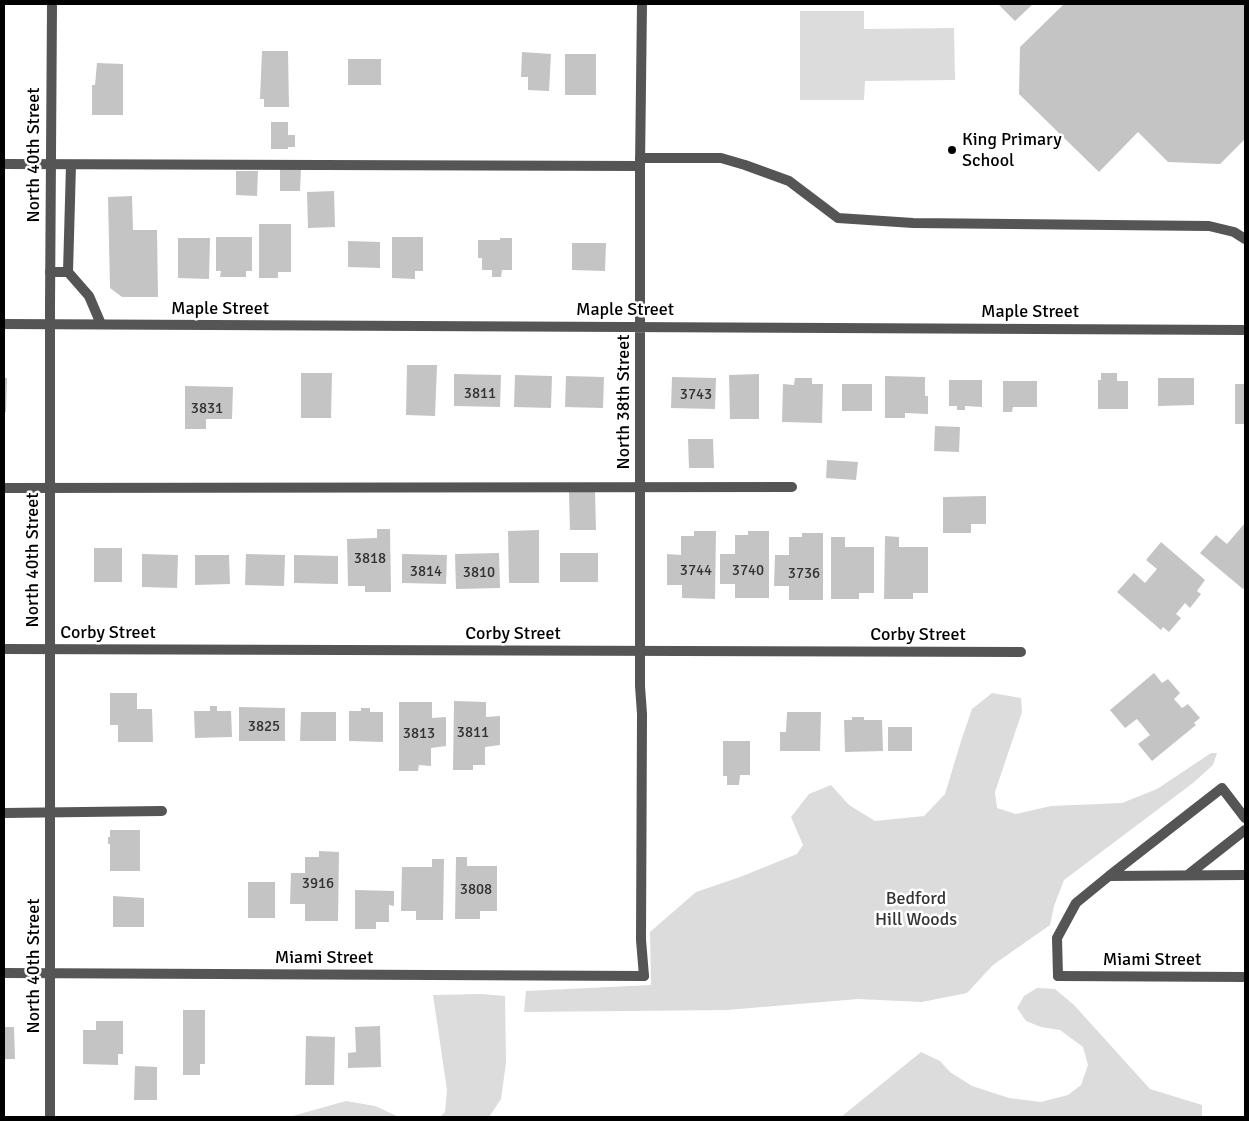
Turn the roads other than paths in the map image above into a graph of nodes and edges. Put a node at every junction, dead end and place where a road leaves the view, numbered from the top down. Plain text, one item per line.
1 (52, 4) edge
2 (642, 4) edge
3 (640, 162) junction
4 (4, 164) edge
5 (51, 165) junction
6 (71, 165) junction
7 (70, 219) junction
8 (50, 220) junction
9 (1245, 239) edge
10 (50, 272) junction
11 (68, 272) junction
12 (4, 324) edge
13 (50, 324) junction
14 (101, 324) junction
15 (640, 326) junction
16 (1245, 330) edge
17 (792, 487) dead end
18 (4, 488) edge
19 (50, 488) junction
20 (640, 488) junction
21 (4, 649) edge
22 (49, 649) junction
23 (640, 651) junction
24 (1021, 652) dead end
25 (162, 811) dead end
26 (4, 813) edge
27 (50, 813) junction
28 (1245, 818) edge
29 (1245, 830) edge
30 (1189, 874) junction
31 (1245, 875) edge
32 (1109, 876) junction
33 (4, 973) edge
34 (50, 973) junction
35 (644, 976) joint
36 (1245, 977) edge
37 (50, 1117) edge

1 - 5 street, North 40th Street
2 - 3 street, North 38th Street
3 - 6 street
3 - 9 street
3 - 15 street, North 38th Street
4 - 5 street
5 - 6 street
5 - 8 street, North 40th Street
6 - 7 street
7 - 8 street
7 - 11 street
8 - 10 street, North 40th Street
10 - 11 street
10 - 13 street, North 40th Street
11 - 14 street
12 - 13 street, Maple Street
13 - 14 street, Maple Street
13 - 19 street, North 40th Street
14 - 15 street, Maple Street
15 - 16 street, Maple Street
15 - 20 street, North 38th Street
17 - 20 street
18 - 19 street
19 - 20 street
19 - 22 street, North 40th Street
20 - 23 street, North 38th Street
21 - 22 street, Corby Street
22 - 23 street, Corby Street
22 - 27 street, North 40th Street
23 - 24 street, Corby Street
23 - 35 street, North 38th Street
25 - 27 street
26 - 27 street
27 - 34 street, North 40th Street
28 - 32 street
29 - 30 street
30 - 31 street
30 - 32 street
32 - 36 street, Miami Street
33 - 34 street, Miami Street
34 - 35 street, Miami Street
34 - 37 street, North 40th Street

